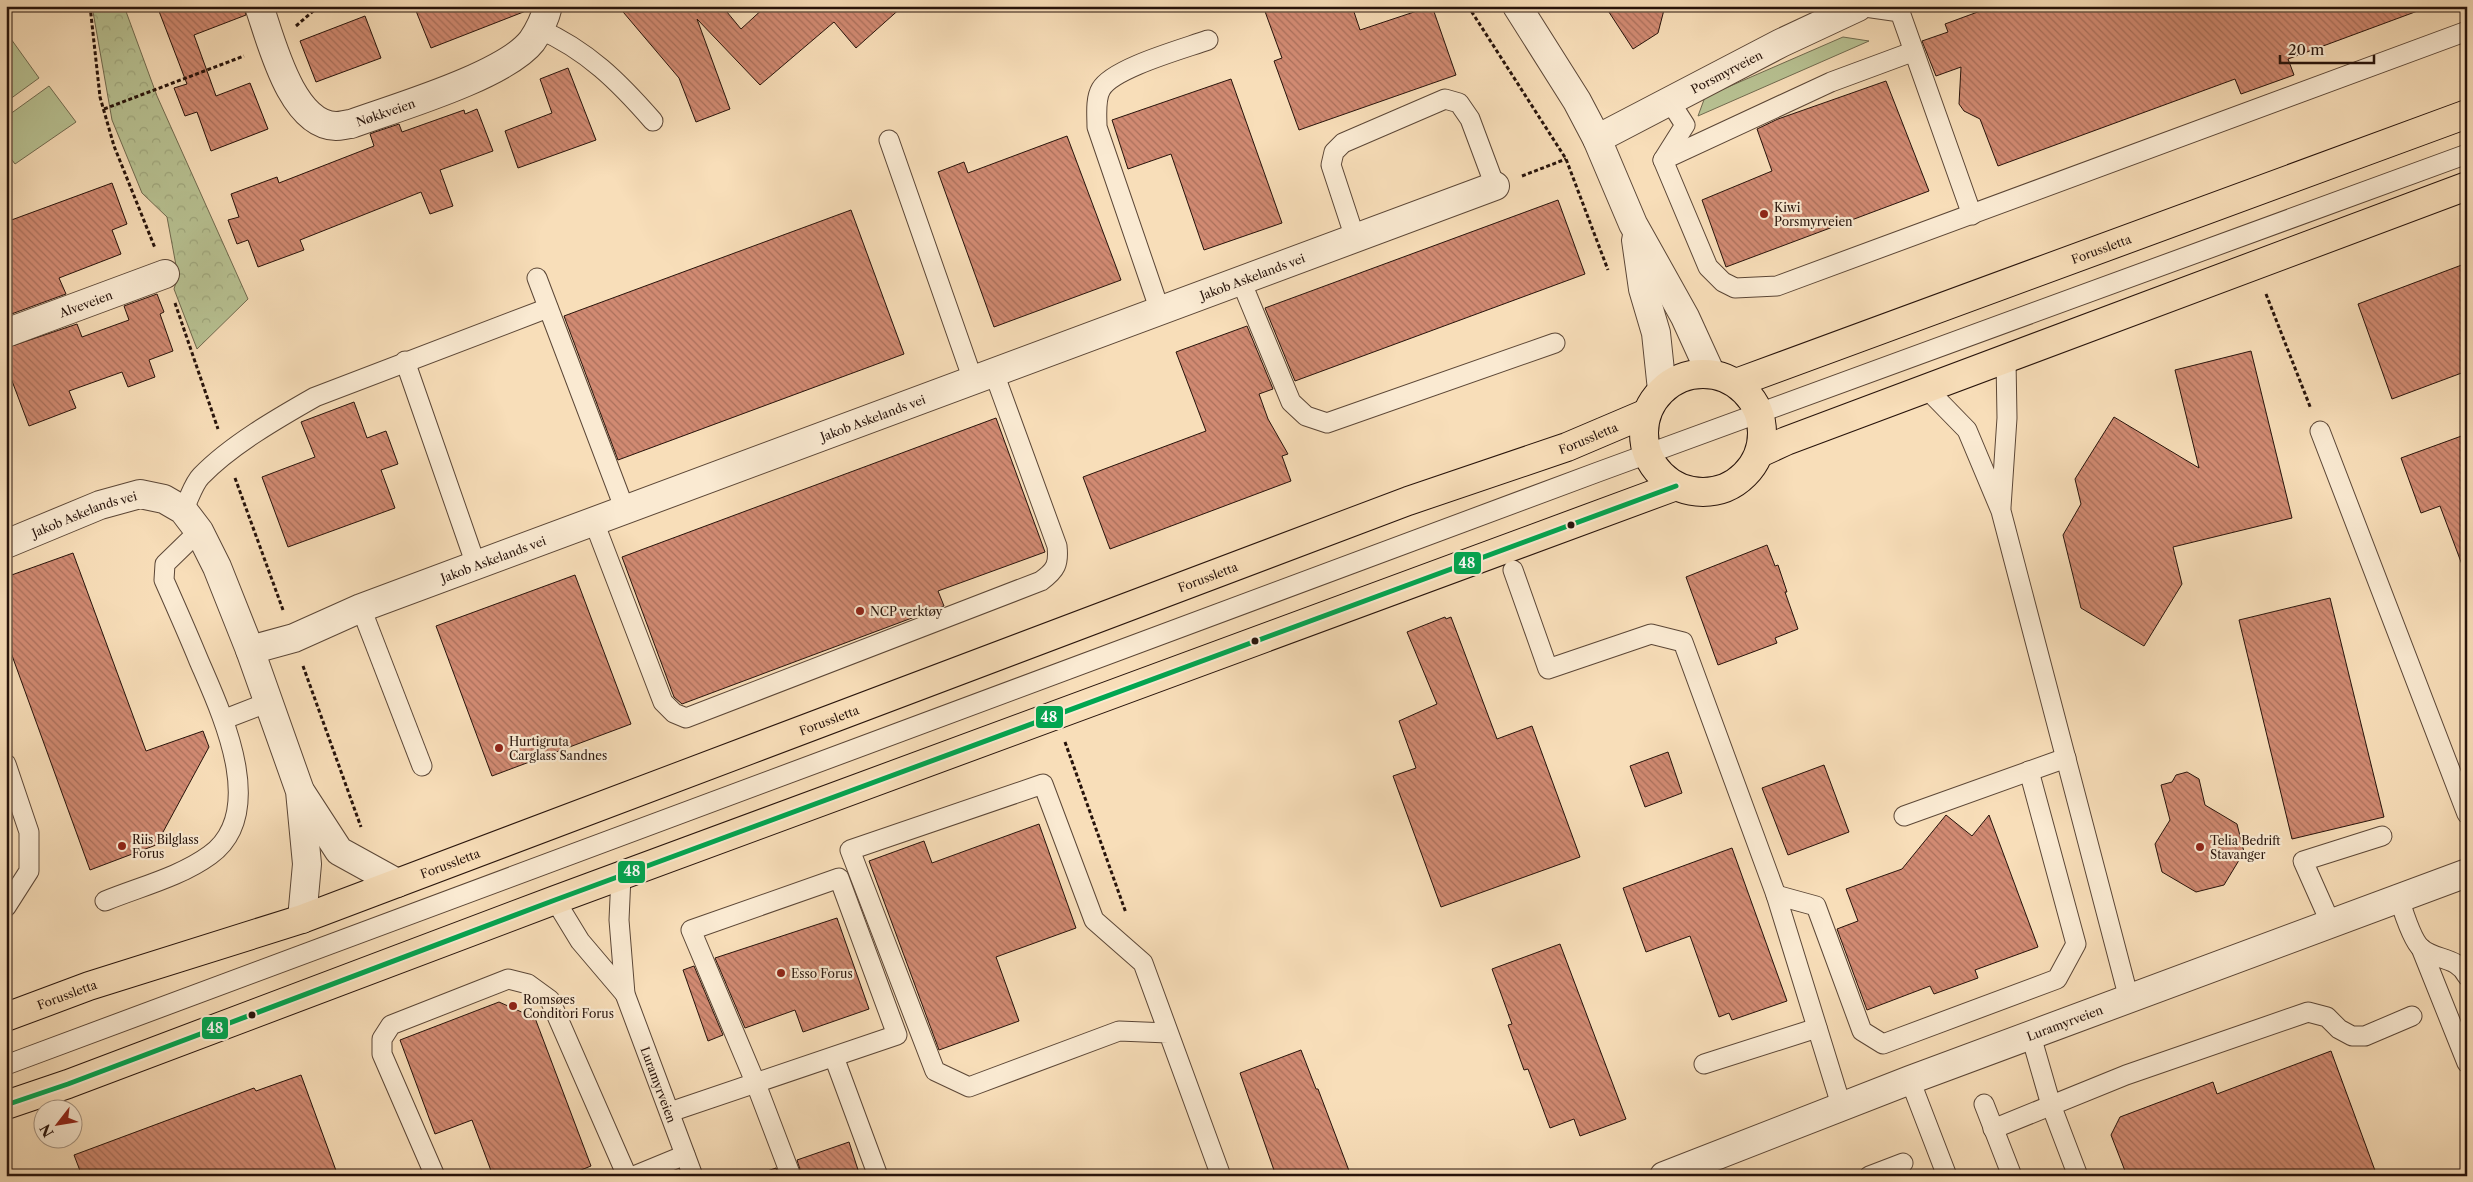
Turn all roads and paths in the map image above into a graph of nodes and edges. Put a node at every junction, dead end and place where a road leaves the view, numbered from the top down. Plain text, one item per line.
1 (259, 6) edge
2 (1468, 6) edge
3 (1517, 6) edge
4 (1858, 7) edge
5 (1907, 9) edge
6 (544, 18) edge
7 (2467, 30) edge
8 (1208, 40) dead end
9 (273, 46) junction
10 (1912, 52) junction
11 (1669, 100) junction
12 (104, 109) dead end
13 (2467, 114) edge
14 (654, 121) dead end
15 (1597, 139) junction
16 (889, 140) dead end
17 (2467, 154) edge
18 (1566, 159) junction
19 (1663, 160) junction
20 (1495, 186) junction
21 (2467, 186) edge
22 (1972, 215) junction
23 (1633, 224) junction
24 (1355, 238) junction
25 (165, 274) dead end
26 (537, 278) dead end
27 (1612, 279) dead end
28 (1241, 281) junction
29 (2263, 286) dead end
30 (548, 308) junction
31 (1160, 311) junction
32 (6, 332) edge
33 (1555, 343) dead end
34 (2006, 360) junction
35 (405, 361) junction
36 (983, 377) junction
37 (1724, 378) junction
38 (1927, 389) junction
39 (1662, 390) junction
40 (1760, 412) junction
41 (1647, 413) junction
42 (2320, 431) joint
43 (1760, 453) junction
44 (1648, 455) junction
45 (1676, 486) junction
46 (625, 510) junction
47 (2001, 511) junction
48 (191, 520) junction
49 (594, 522) junction
50 (6, 544) edge
51 (476, 565) junction
52 (1513, 570) dead end
53 (361, 608) junction
54 (250, 650) junction
55 (269, 702) junction
56 (224, 719) junction
57 (1065, 741) dead end
58 (2066, 758) junction
59 (6, 764) edge
60 (422, 766) dead end
61 (2028, 771) junction
62 (300, 791) junction
63 (2467, 814) edge
64 (1904, 816) dead end
65 (2382, 836) dead end
66 (2467, 873) edge
67 (621, 876) junction
68 (397, 883) junction
69 (1776, 895) junction
70 (2399, 898) junction
71 (554, 900) junction
72 (105, 901) dead end
73 (6, 907) edge
74 (1127, 916) dead end
75 (302, 919) junction
76 (2331, 924) junction
77 (2421, 948) junction
78 (2465, 968) edge
79 (625, 994) junction
80 (2129, 999) junction
81 (2412, 1016) dead end
82 (6, 1017) edge
83 (1817, 1028) junction
84 (1168, 1032) junction
85 (2031, 1036) junction
86 (834, 1057) junction
87 (2467, 1063) edge
88 (1704, 1064) dead end
89 (6, 1065) edge
90 (1910, 1080) junction
91 (756, 1084) junction
92 (1984, 1104) dead end
93 (2051, 1104) junction
94 (6, 1105) edge
95 (1842, 1108) junction
96 (670, 1112) junction
97 (1993, 1129) junction
98 (685, 1154) junction
99 (1902, 1164) dead end
100 (1674, 1174) edge
101 (435, 1176) edge
102 (627, 1176) edge
103 (634, 1176) edge
104 (693, 1176) edge
105 (791, 1176) edge
106 (878, 1176) edge
107 (1221, 1176) edge
108 (1869, 1176) edge
109 (1946, 1176) edge
110 (2012, 1176) edge
111 (2078, 1176) edge

1 - 9 street, Nøkkveien
2 - 18 path
3 - 15 street
4 - 5 lane
4 - 11 street, Porsmyrveien
5 - 10 lane
6 - 9 street, Nøkkveien
6 - 14 lane
7 - 22 lane
8 - 31 lane
9 - 12 path
10 - 19 lane
10 - 22 lane
11 - 15 street, Porsmyrveien
11 - 19 lane
13 - 37 main road, Forussletta
15 - 23 street
16 - 36 lane
17 - 40 lane
18 - 20 path
18 - 27 path
19 - 22 lane
20 - 24 street, Jakob Askelands vei
20 - 24 lane
21 - 34 main road
23 - 37 street
23 - 39 street
24 - 28 street, Jakob Askelands vei
25 - 32 street, Alveveien
26 - 30 lane
28 - 31 street, Jakob Askelands vei
28 - 33 lane
29 - 42 path
30 - 35 lane
30 - 46 lane
31 - 36 street, Jakob Askelands vei
34 - 38 main road
34 - 47 lane
35 - 48 lane
35 - 51 lane
36 - 46 street, Jakob Askelands vei
36 - 49 lane
37 - 39 main road, Forussletta
37 - 40 main road
38 - 43 main road
38 - 47 lane
39 - 41 main road
40 - 43 main road
40 - 44 lane
41 - 44 main road
41 - 68 main road, Forussletta
42 - 63 lane
43 - 45 main road
44 - 45 main road
44 - 89 lane
45 - 67 main road
46 - 49 street, Jakob Askelands vei
47 - 58 lane
48 - 50 street, Jakob Askelands vei
48 - 54 street
48 - 56 lane
49 - 51 street, Jakob Askelands vei
51 - 53 street, Jakob Askelands vei
52 - 69 lane
53 - 54 street, Jakob Askelands vei
53 - 60 lane
54 - 55 street
55 - 56 lane
55 - 62 street
56 - 72 lane
57 - 74 path
58 - 61 lane
58 - 80 lane
59 - 73 lane
61 - 64 lane
61 - 69 lane
62 - 68 street
62 - 75 street
65 - 76 lane
66 - 70 street, Luramyrveien
67 - 71 main road
67 - 79 lane, Luramyrveien
68 - 75 main road, Forussletta
69 - 83 lane
70 - 76 street, Luramyrveien
70 - 77 lane
71 - 79 lane, Luramyrveien
71 - 94 main road
75 - 82 main road, Forussletta
76 - 80 street, Luramyrveien
77 - 78 lane
77 - 87 lane
79 - 96 lane, Luramyrveien
80 - 85 street, Luramyrveien
81 - 93 lane
83 - 88 lane
83 - 95 lane
84 - 84 lane
84 - 107 lane
85 - 90 street, Luramyrveien
85 - 93 lane
86 - 91 lane
86 - 91 lane
86 - 106 lane
90 - 95 street, Luramyrveien
90 - 109 lane
91 - 96 lane
91 - 105 lane
92 - 97 lane
93 - 97 lane
93 - 111 lane
95 - 100 street, Luramyrveien
96 - 98 lane, Luramyrveien
97 - 110 lane
98 - 103 lane
98 - 104 lane, Luramyrveien
99 - 108 lane
101 - 102 lane

